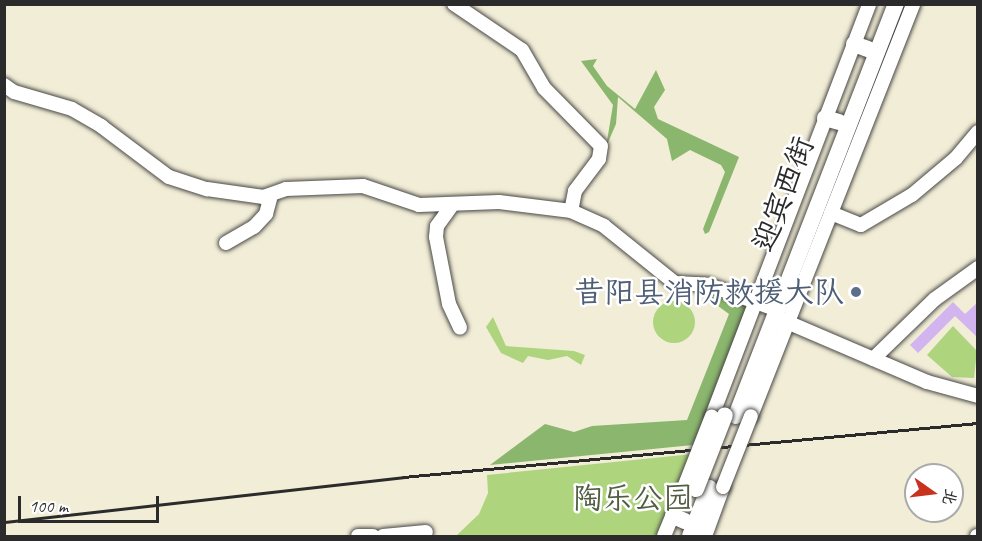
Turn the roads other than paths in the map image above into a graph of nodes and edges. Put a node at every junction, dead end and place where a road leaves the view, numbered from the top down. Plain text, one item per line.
1 (454, 4) edge
2 (869, 4) edge
3 (885, 4) edge
4 (896, 4) edge
5 (913, 4) edge
6 (861, 47) junction
7 (4, 85) edge
8 (978, 132) edge
9 (271, 195) junction
10 (453, 204) junction
11 (571, 212) junction
12 (831, 213) junction
13 (226, 243) dead end
14 (978, 268) edge
15 (772, 311) junction
16 (460, 328) dead end
17 (873, 359) junction
18 (978, 396) edge
19 (731, 416) junction
20 (703, 489) junction
21 (693, 527) edge
22 (426, 532) dead end
23 (358, 537) edge
24 (373, 537) edge
25 (383, 537) edge
26 (664, 537) edge
27 (679, 537) edge

1 - 11 street
2 - 6 street
3 - 6 main road, 迎宾西街
4 - 15 main road, 迎宾西街
5 - 12 street
6 - 15 main road, 迎宾西街
7 - 9 street
8 - 12 street
9 - 10 street
9 - 13 street
10 - 11 street
10 - 16 street
11 - 15 street
12 - 15 street
14 - 17 street
15 - 17 street
15 - 19 main road, 迎宾西街
15 - 19 street
17 - 18 street
19 - 20 main road, 迎宾西街, bridge
19 - 20 street, bridge
20 - 21 main road, 迎宾西街
20 - 21 street
21 - 26 street
21 - 27 main road, 迎宾西街
22 - 25 street
23 - 24 street

